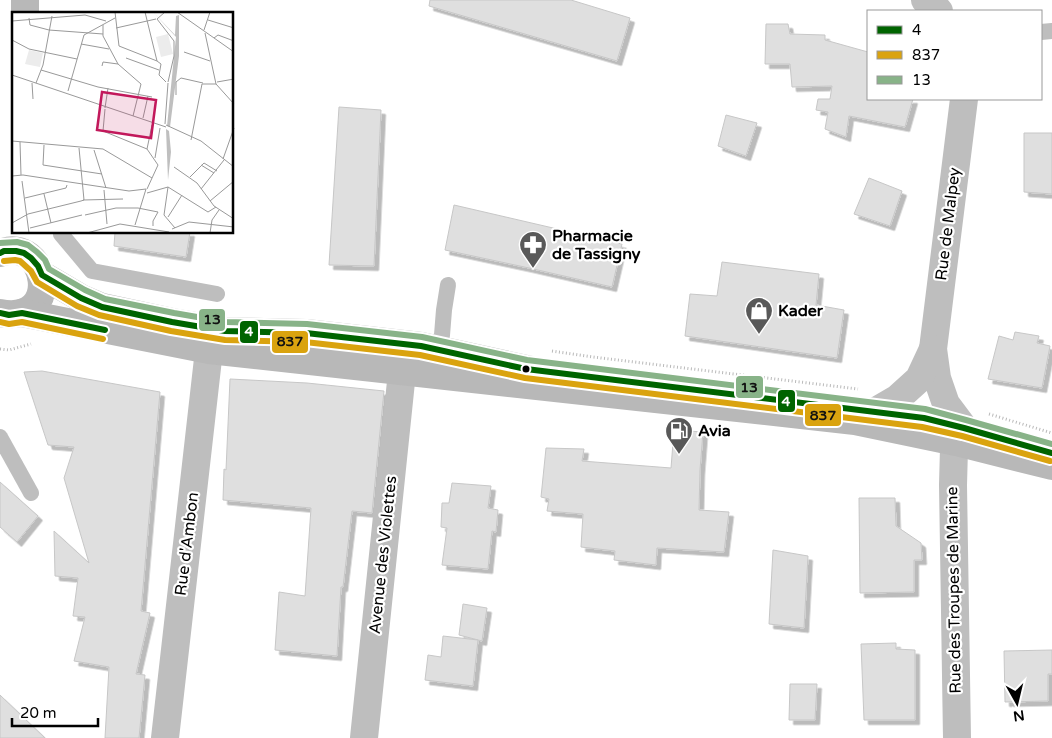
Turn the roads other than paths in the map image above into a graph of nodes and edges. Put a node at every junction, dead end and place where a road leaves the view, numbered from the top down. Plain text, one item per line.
1 (926, 0) edge
2 (937, 10) edge
3 (964, 100) edge
4 (61, 234) edge
5 (11, 245) edge
6 (42, 275) junction
7 (448, 284) dead end
8 (216, 294) dead end
9 (11, 313) edge
10 (437, 349) junction
11 (933, 349) junction
12 (209, 350) junction
13 (302, 360) junction
14 (402, 372) junction
15 (867, 401) junction
16 (968, 428) junction
17 (0, 437) edge
18 (1052, 453) edge
19 (1052, 466) edge
20 (32, 493) dead end
21 (165, 738) edge
22 (364, 738) edge
23 (957, 738) edge

1 - 2 street
3 - 11 street, Rue de Malpey
4 - 8 lane
5 - 6 main road
6 - 9 main road
6 - 10 main road
7 - 10 lane
9 - 12 main road
10 - 13 lane
10 - 15 main road
11 - 15 street, Rue de Malpey
11 - 16 street, Rue de Malpey
12 - 13 main road
12 - 21 street, Rue d'Ambon
13 - 14 main road
14 - 16 main road
14 - 22 street, Avenue des Violettes
15 - 16 main road
16 - 18 main road
16 - 19 main road
16 - 23 street, Rue des Troupes de Marine
17 - 20 lane

